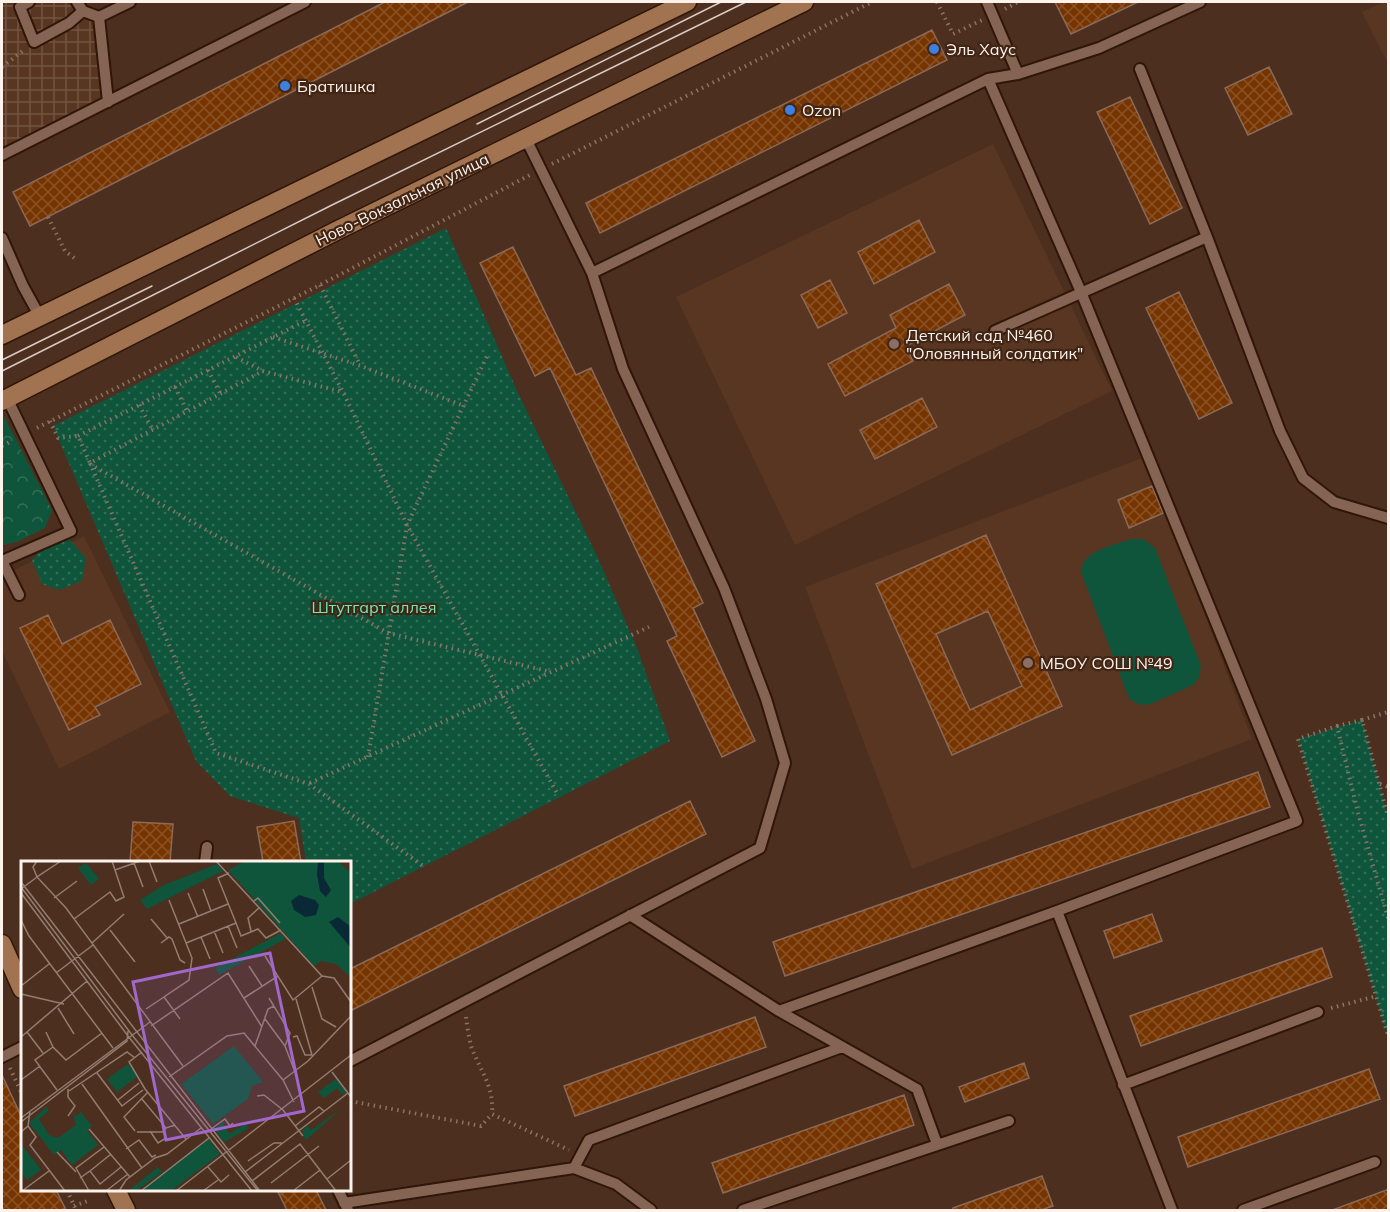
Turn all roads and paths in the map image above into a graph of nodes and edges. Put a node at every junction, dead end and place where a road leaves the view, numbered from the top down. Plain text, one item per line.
1 (130, 2) edge
2 (305, 2) edge
3 (687, 2) edge
4 (804, 2) edge
5 (872, 2) edge
6 (937, 2) edge
7 (987, 2) edge
8 (1018, 2) edge
9 (1200, 2) edge
10 (22, 3) edge
11 (80, 6) edge
12 (993, 15) junction
13 (99, 17) junction
14 (34, 42) junction
15 (2, 67) edge
16 (1140, 69) dead end
17 (1018, 74) junction
18 (988, 79) junction
19 (108, 102) junction
20 (526, 139) junction
21 (2, 155) edge
22 (541, 170) junction
23 (48, 217) dead end
24 (1207, 237) junction
25 (2, 238) edge
26 (77, 260) dead end
27 (592, 273) junction
28 (320, 285) junction
29 (1081, 292) junction
30 (294, 298) junction
31 (39, 315) junction
32 (305, 321) junction
33 (995, 331) dead end
34 (2, 335) edge
35 (273, 337) junction
36 (322, 353) junction
37 (488, 354) dead end
38 (235, 356) junction
39 (361, 366) junction
40 (208, 370) junction
41 (262, 371) junction
42 (175, 387) junction
43 (343, 392) junction
44 (220, 394) junction
45 (4, 399) edge
46 (139, 405) junction
47 (464, 406) junction
48 (187, 411) junction
49 (50, 421) junction
50 (153, 430) junction
51 (24, 434) junction
52 (78, 436) junction
53 (2, 446) edge
54 (90, 463) junction
55 (1389, 518) edge
56 (407, 525) junction
57 (19, 595) dead end
58 (650, 627) dead end
59 (388, 633) junction
60 (479, 654) junction
61 (551, 672) junction
62 (502, 695) junction
63 (1389, 712) edge
64 (1362, 720) junction
65 (1337, 726) junction
66 (368, 757) junction
67 (309, 784) junction
68 (1380, 784) junction
69 (1389, 787) edge
70 (557, 793) dead end
71 (1389, 817) edge
72 (207, 847) dead end
73 (205, 861) edge
74 (423, 866) dead end
75 (1057, 911) junction
76 (630, 915) junction
77 (1389, 918) edge
78 (2, 944) edge
79 (21, 986) edge
80 (1377, 996) junction
81 (465, 1001) junction
82 (779, 1011) junction
83 (1318, 1012) joint
84 (1389, 1035) edge
85 (21, 1047) edge
86 (843, 1047) junction
87 (3, 1056) edge
88 (351, 1060) edge
89 (1124, 1085) junction
90 (21, 1092) edge
91 (351, 1101) edge
92 (492, 1114) junction
93 (1009, 1121) dead end
94 (937, 1144) junction
95 (581, 1156) junction
96 (1374, 1162) dead end
97 (574, 1168) junction
98 (67, 1191) edge
99 (116, 1191) edge
100 (338, 1191) edge
101 (90, 1200) dead end
102 (346, 1207) edge
103 (75, 1208) edge
104 (126, 1210) edge
105 (651, 1210) edge
106 (743, 1210) edge
107 (1172, 1210) edge
108 (1243, 1210) edge

1 - 13 lane
2 - 19 lane
3 - 31 main road
4 - 20 main road, Ново-Вокзальная улица
5 - 22 path
6 - 12 path
7 - 12 lane
8 - 12 path
9 - 17 lane
10 - 14 lane
11 - 13 lane
11 - 14 lane
12 - 17 lane
13 - 19 lane
14 - 15 path
16 - 24 lane
17 - 18 lane
18 - 27 lane
18 - 29 lane
19 - 21 lane
20 - 22 lane
20 - 45 main road, Ново-Вокзальная улица
22 - 27 lane
22 - 28 path
23 - 26 path
24 - 29 lane
24 - 55 lane
25 - 31 lane
27 - 76 lane
28 - 30 path
28 - 39 path
29 - 33 lane
29 - 75 lane
30 - 32 path
30 - 49 path
31 - 34 main road
32 - 35 path
32 - 36 path
35 - 36 path
35 - 38 path
36 - 39 path
36 - 43 path
37 - 47 path
38 - 40 path
38 - 41 path
39 - 47 path
40 - 42 path
40 - 44 path
41 - 43 path
41 - 44 path
42 - 46 path
42 - 48 path
43 - 56 path
44 - 48 path
45 - 51 lane
46 - 50 path
46 - 52 path
47 - 56 path
48 - 50 path
49 - 51 path
49 - 52 path
50 - 54 path
51 - 53 path
51 - 57 lane
52 - 54 path
54 - 59 path
54 - 67 path
56 - 59 path
56 - 60 path
58 - 61 path
59 - 60 path
59 - 66 path
60 - 61 path
60 - 62 path
61 - 62 path
62 - 66 path
62 - 70 path
63 - 64 path
64 - 65 path
64 - 68 path
65 - 77 path
65 - 80 path
66 - 67 path
67 - 74 path
68 - 69 path
68 - 71 path
72 - 73 lane
75 - 82 lane
75 - 89 lane
76 - 81 lane
76 - 82 lane
78 - 79 main road
80 - 83 path
80 - 84 path
81 - 88 lane
81 - 92 path
82 - 86 lane
83 - 89 lane
85 - 87 lane
86 - 94 lane
86 - 95 lane
87 - 90 path
89 - 107 lane
91 - 92 path
92 - 95 path
93 - 94 lane
94 - 106 lane
95 - 97 lane
96 - 108 lane
97 - 102 lane
97 - 105 lane
98 - 103 path
99 - 104 main road
100 - 102 lane
101 - 103 path

